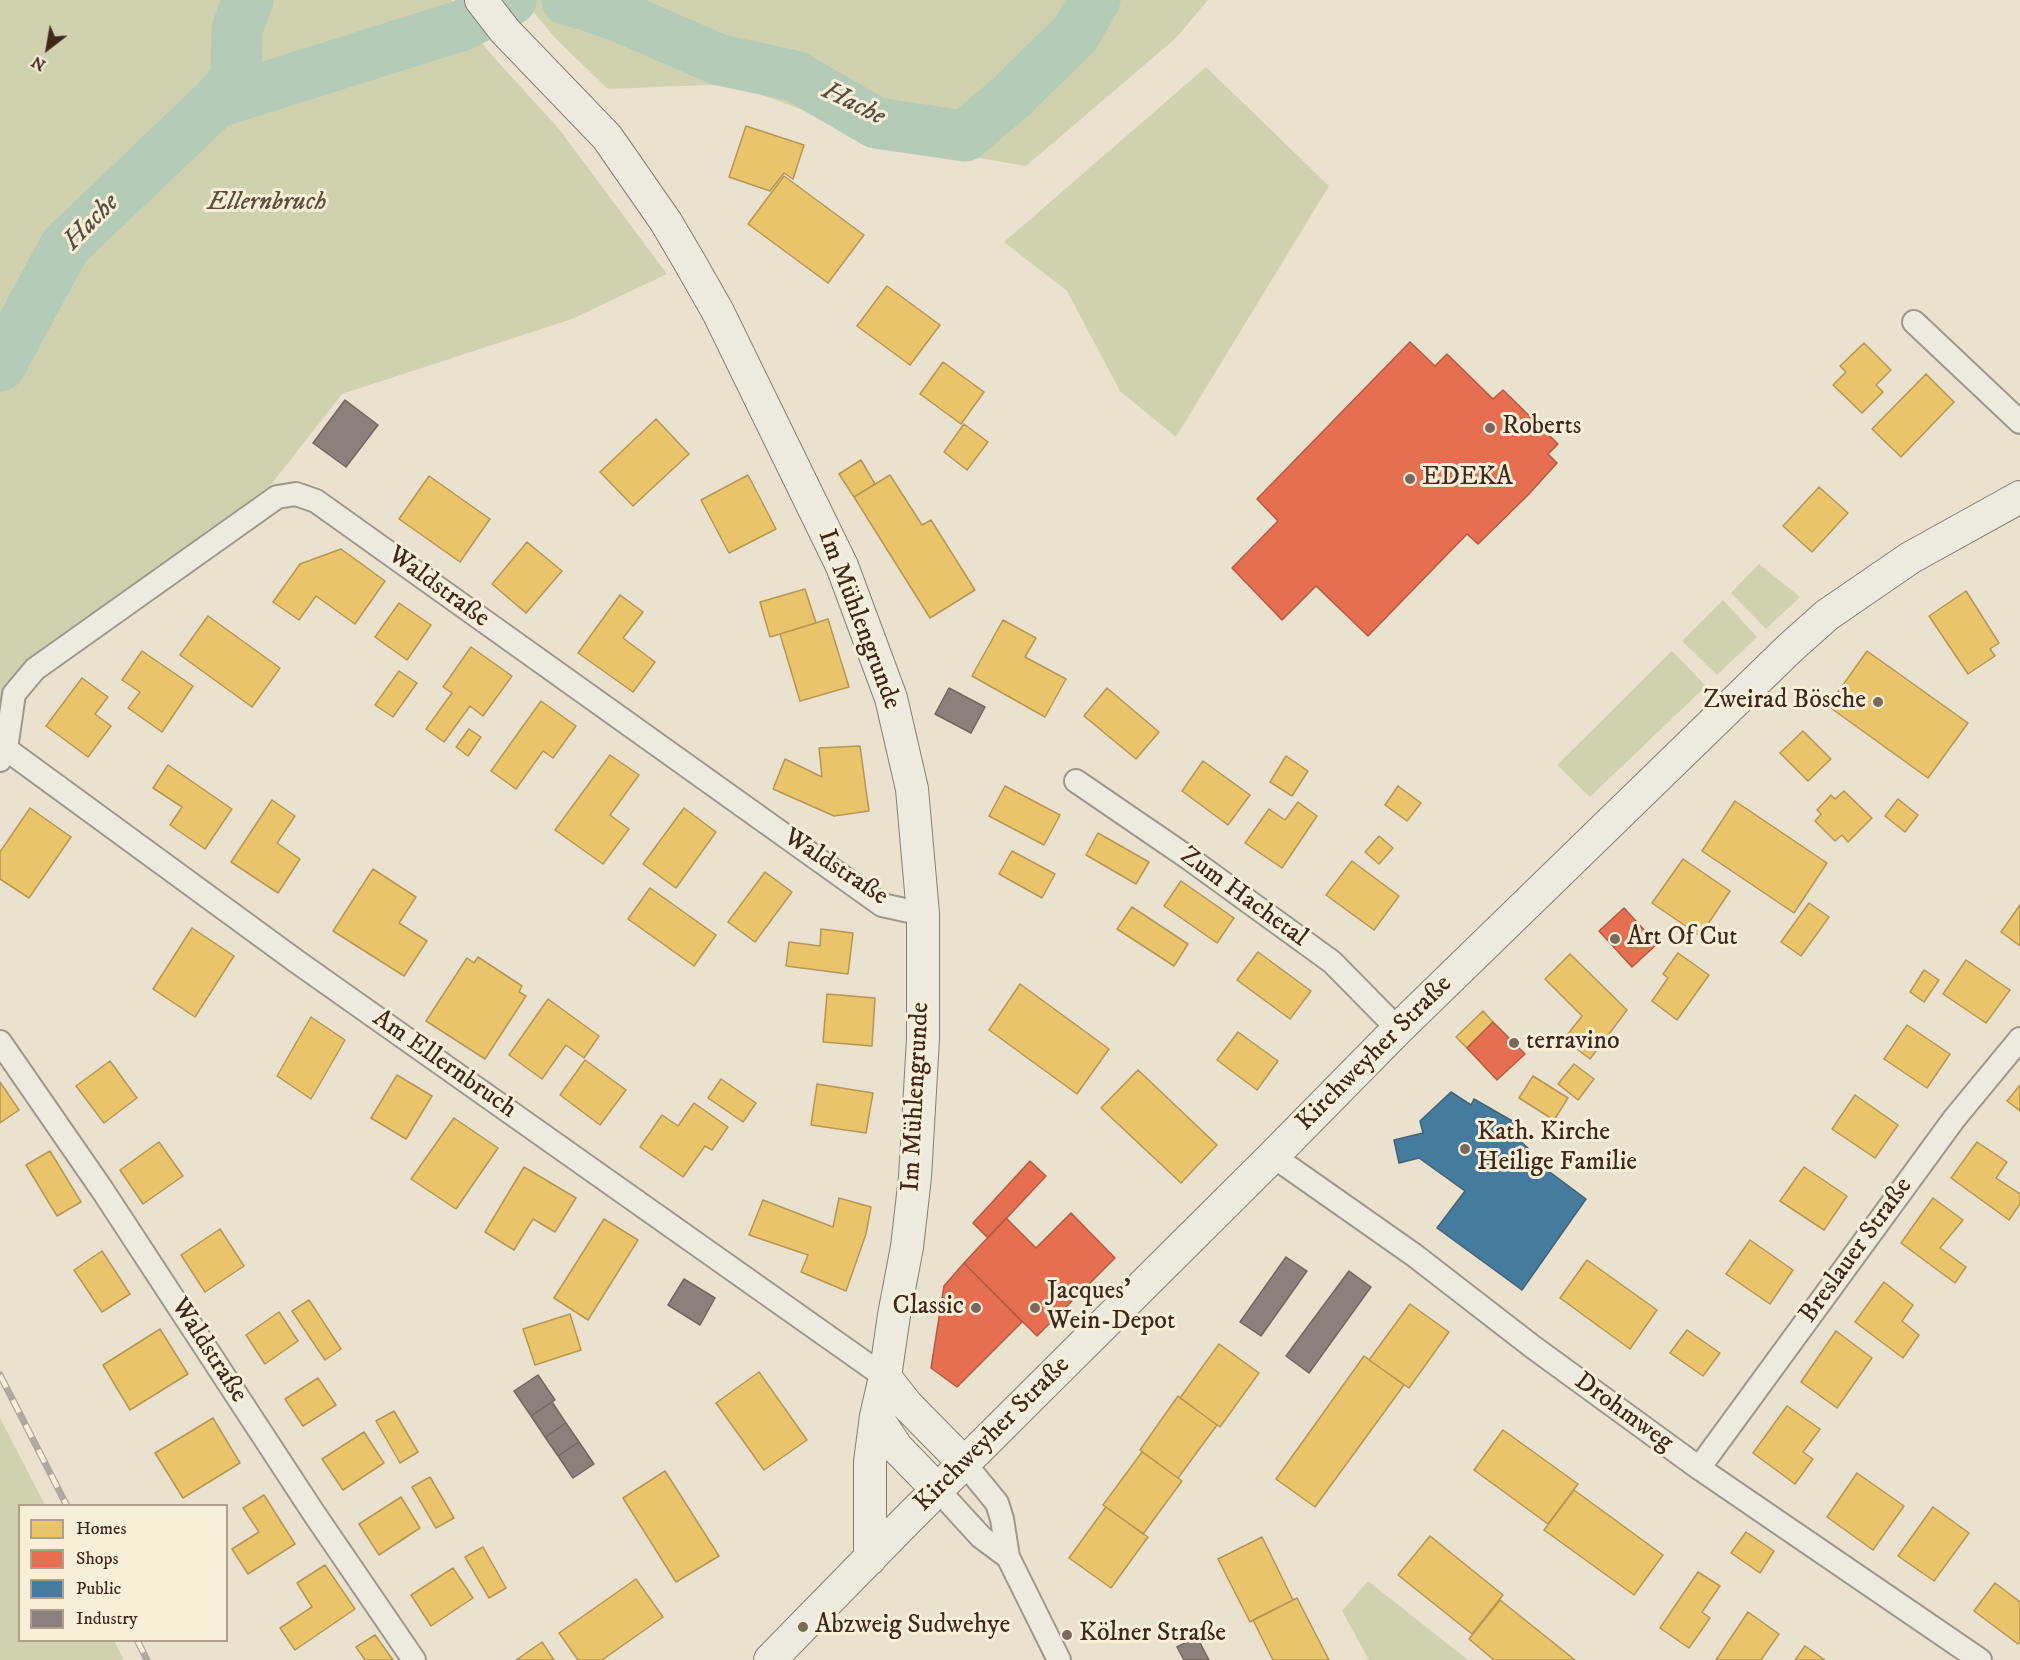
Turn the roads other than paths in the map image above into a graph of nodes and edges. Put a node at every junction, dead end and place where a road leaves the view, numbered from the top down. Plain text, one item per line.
1 (481, 0) edge
2 (1914, 322) dead end
3 (2020, 422) edge
4 (2020, 497) edge
5 (3, 754) edge
6 (1076, 781) dead end
7 (923, 914) junction
8 (1398, 1029) junction
9 (2020, 1039) edge
10 (0, 1042) edge
11 (1273, 1156) junction
12 (885, 1377) junction
13 (876, 1416) junction
14 (964, 1464) junction
15 (1699, 1468) junction
16 (938, 1490) junction
17 (1008, 1557) junction
18 (870, 1559) junction
19 (414, 1660) edge
20 (770, 1660) edge
21 (1059, 1660) edge
22 (1980, 1660) edge

1 - 7 main road, Im Mühlengrunde
2 - 3 street
4 - 8 main road, Kirchweyher Straße
5 - 7 street, Waldstraße
5 - 12 street, Am Ellernbruch
6 - 8 street, Zum Hachetal
7 - 12 main road, Im Mühlengrunde
8 - 11 main road, Kirchweyher Straße
9 - 15 street, Breslauer Straße
10 - 19 street, Waldstraße
11 - 14 main road, Kirchweyher Straße
11 - 15 street, Drohmweg
12 - 13 main road, Im Mühlengrunde
12 - 14 main road
13 - 16 main road
13 - 18 main road, Im Mühlengrunde
14 - 16 main road, Kirchweyher Straße
14 - 17 street
15 - 22 street, Drohmweg
16 - 17 street
16 - 18 main road, Kirchweyher Straße
17 - 21 street
18 - 20 main road, Kirchweyher Straße

